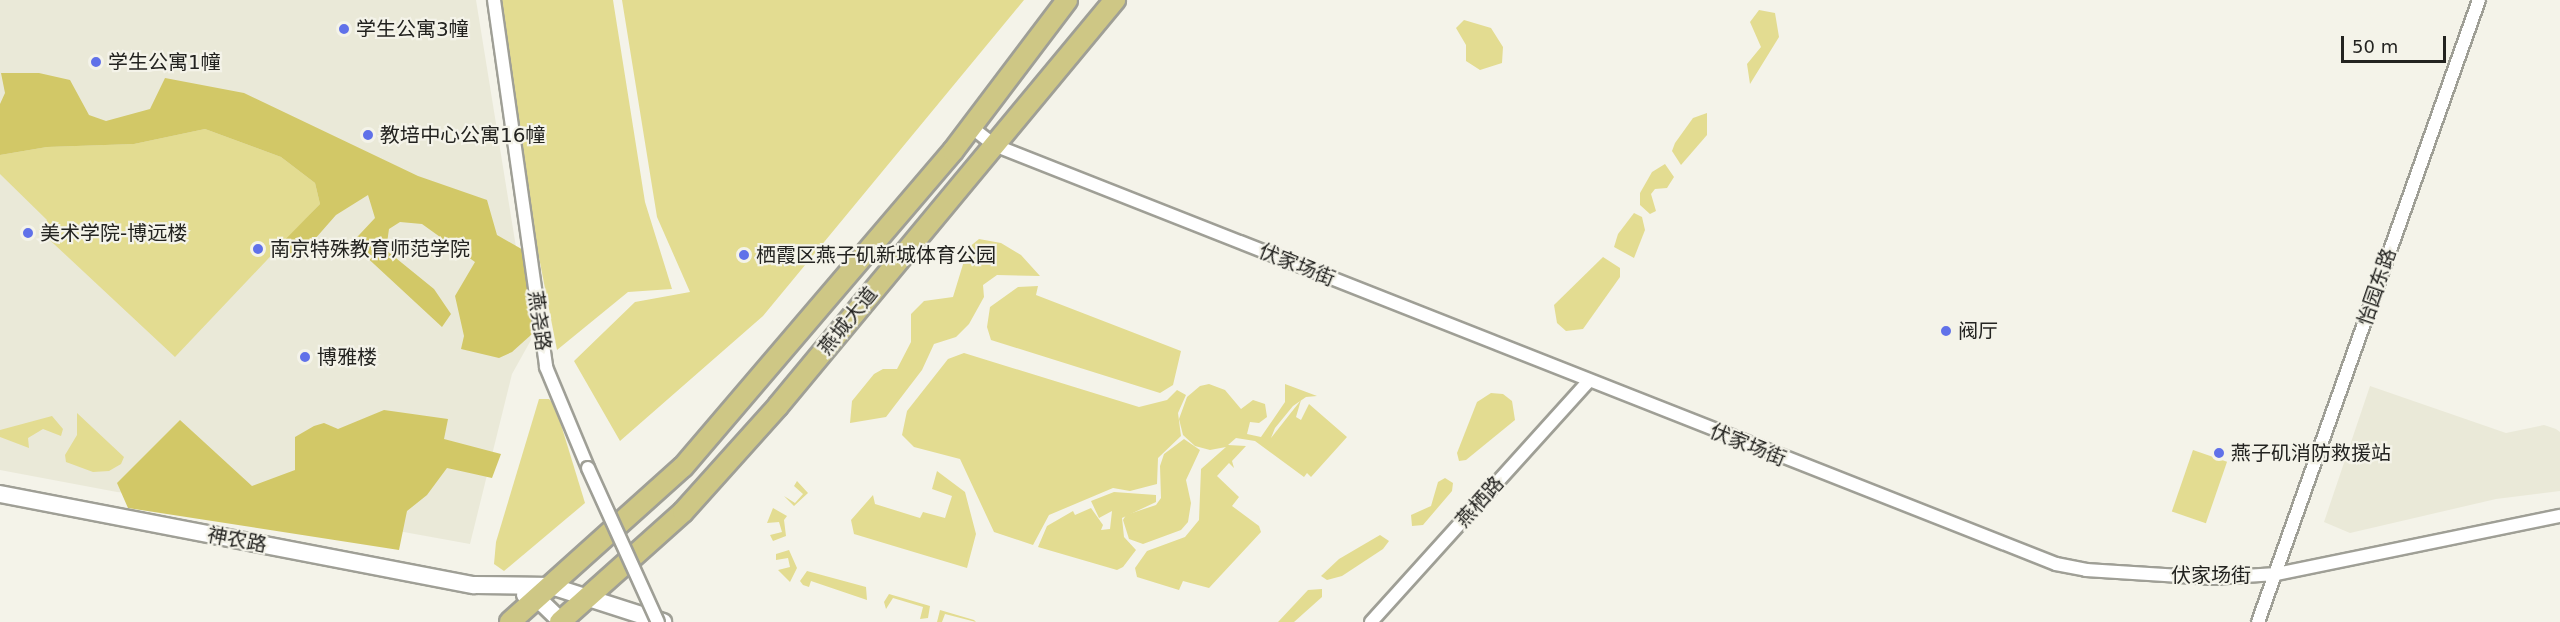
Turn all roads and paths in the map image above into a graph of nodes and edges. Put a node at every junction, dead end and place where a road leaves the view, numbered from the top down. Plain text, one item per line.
1 (494, 0) edge
2 (1067, 0) edge
3 (1115, 0) edge
4 (2480, 0) edge
5 (971, 127) junction
6 (994, 145) junction
7 (1589, 381) junction
8 (0, 494) edge
9 (2560, 516) edge
10 (2277, 574) junction
11 (544, 592) junction
12 (588, 598) junction
13 (510, 622) edge
14 (561, 622) edge
15 (658, 622) edge
16 (663, 622) edge
17 (1371, 622) edge
18 (2258, 622) edge

1 - 15 street, 燕尧路, bridge
2 - 5 main road, 燕城大道
3 - 6 main road, 燕城大道
4 - 10 street, 怡园东路
5 - 6 street, 伏家场街
5 - 11 main road, 燕城大道
6 - 7 street, 伏家场街
6 - 12 main road, 燕城大道
7 - 10 street, 伏家场街
7 - 17 street, 燕栖路
8 - 11 street, 神农路
9 - 10 street, 伏家场街
10 - 18 street, 怡园东路
11 - 12 street, 神农路
11 - 13 main road, 燕城大道
11 - 14 street
12 - 14 main road, 燕城大道
12 - 16 street, 神农路

